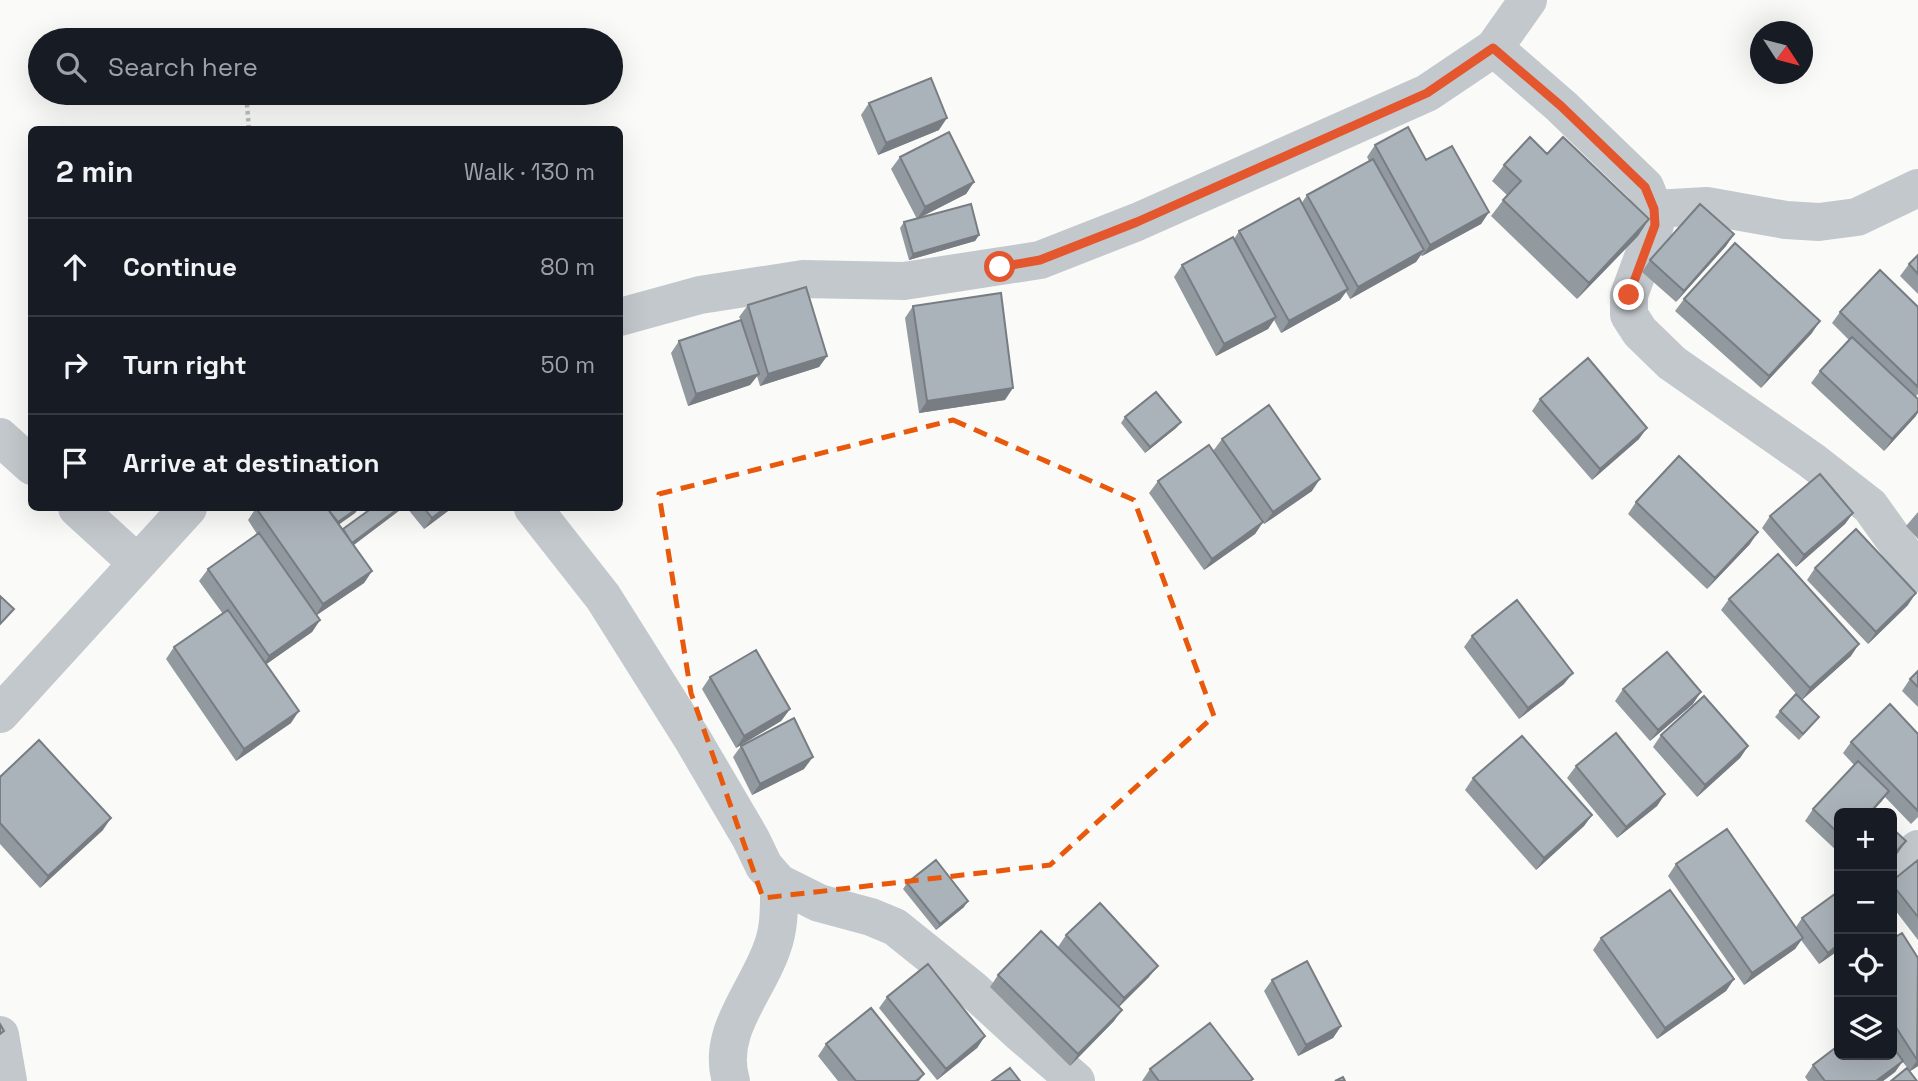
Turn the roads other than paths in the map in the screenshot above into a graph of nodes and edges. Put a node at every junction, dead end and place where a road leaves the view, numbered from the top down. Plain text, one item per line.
1 (1528, 0) edge
2 (1493, 48) junction
3 (1918, 188) edge
4 (1654, 209) junction
5 (623, 316) edge
6 (0, 437) edge
7 (28, 462) edge
8 (80, 511) edge
9 (185, 511) edge
10 (535, 511) edge
11 (137, 563) junction
12 (1918, 573) edge
13 (0, 714) edge
14 (1918, 849) edge
15 (1896, 871) edge
16 (779, 883) junction
17 (0, 1035) edge
18 (8, 1081) edge
19 (731, 1081) edge
20 (1076, 1081) edge

1 - 2 street
2 - 4 street
2 - 5 street
3 - 4 street
4 - 12 street
6 - 7 street
8 - 11 street
9 - 11 street
10 - 16 street
11 - 13 street
14 - 15 street
16 - 19 street
16 - 20 street
17 - 18 street

